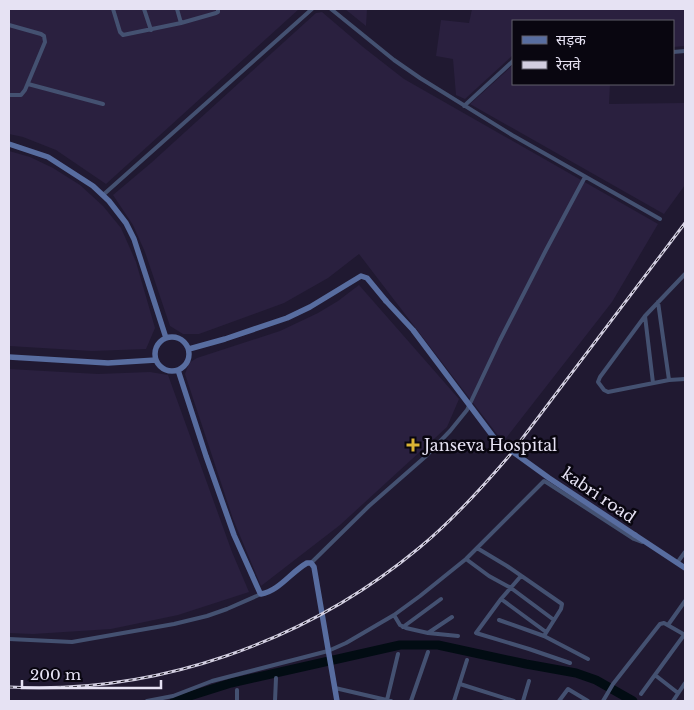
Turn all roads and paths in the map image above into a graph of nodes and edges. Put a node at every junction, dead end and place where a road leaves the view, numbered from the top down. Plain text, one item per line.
1 (113, 9) edge
2 (144, 9) edge
3 (177, 9) edge
4 (218, 9) edge
5 (312, 9) edge
6 (331, 9) edge
7 (181, 23) junction
8 (9, 25) edge
9 (151, 30) junction
10 (512, 62) edge
11 (28, 84) junction
12 (9, 95) edge
13 (103, 104) dead end
14 (464, 106) junction
15 (9, 144) edge
16 (585, 177) junction
17 (103, 195) junction
18 (660, 219) dead end
19 (685, 274) edge
20 (658, 302) junction
21 (645, 316) junction
22 (166, 338) junction
23 (189, 349) junction
24 (9, 358) edge
25 (156, 360) junction
26 (178, 370) junction
27 (685, 378) edge
28 (669, 380) junction
29 (654, 383) junction
30 (647, 543) junction
31 (478, 548) junction
32 (685, 552) edge
33 (466, 559) junction
34 (311, 563) junction
35 (677, 563) junction
36 (685, 568) edge
37 (521, 576) junction
38 (512, 588) junction
39 (261, 594) junction
40 (501, 599) junction
41 (441, 600) dead end
42 (685, 601) edge
43 (394, 614) junction
44 (452, 617) dead end
45 (499, 620) dead end
46 (554, 620) junction
47 (668, 626) junction
48 (403, 628) junction
49 (428, 633) junction
50 (545, 634) junction
51 (685, 635) edge
52 (458, 636) dead end
53 (9, 640) edge
54 (428, 652) dead end
55 (328, 653) junction
56 (398, 654) dead end
57 (467, 660) dead end
58 (588, 660) dead end
59 (570, 663) dead end
60 (655, 675) junction
61 (276, 678) dead end
62 (529, 681) dead end
63 (685, 683) edge
64 (460, 684) junction
65 (334, 688) junction
66 (237, 690) dead end
67 (678, 693) junction
68 (641, 694) dead end
69 (165, 699) edge
70 (582, 700) edge
71 (147, 701) edge
72 (237, 701) edge
73 (275, 701) edge
74 (337, 701) edge
75 (389, 701) edge
76 (411, 701) edge
77 (454, 701) edge
78 (514, 701) edge
79 (523, 701) edge
80 (559, 701) edge
81 (588, 701) edge
82 (603, 701) edge
83 (673, 701) edge

1 - 9 street
2 - 9 street
3 - 7 street
4 - 7 street
5 - 17 street
6 - 14 street
7 - 9 street
8 - 11 street
10 - 14 street
11 - 12 street
11 - 13 street
14 - 16 street
15 - 17 street
16 - 18 street
16 - 34 street
17 - 22 street
19 - 20 street
20 - 21 street
20 - 28 street
21 - 29 street
21 - 29 street
22 - 23 street
22 - 25 street
23 - 26 street
23 - 30 street, kabri road, bridge
24 - 25 street
25 - 26 street
26 - 39 street
27 - 28 street
28 - 29 street
30 - 31 street
30 - 35 street, kabri road
31 - 33 street
31 - 37 street
32 - 35 street
33 - 38 street
33 - 43 street
34 - 39 street
34 - 55 street
35 - 36 street, kabri road
37 - 38 street
37 - 46 street
38 - 40 street
38 - 46 street
39 - 53 street
40 - 50 street
40 - 59 street
41 - 48 street
42 - 47 street
43 - 48 street
43 - 55 street
44 - 49 street
45 - 50 street
46 - 50 street
47 - 51 street
47 - 82 street
48 - 49 street
49 - 52 street
50 - 58 street
51 - 60 street
54 - 76 street
55 - 65 street
55 - 69 street
56 - 75 street
57 - 64 street
60 - 67 street
60 - 68 street
61 - 73 street
62 - 79 street
63 - 67 street
64 - 77 street
64 - 78 street
65 - 74 street
65 - 75 street
66 - 72 street
67 - 83 street
69 - 71 street
70 - 80 street
70 - 81 street

